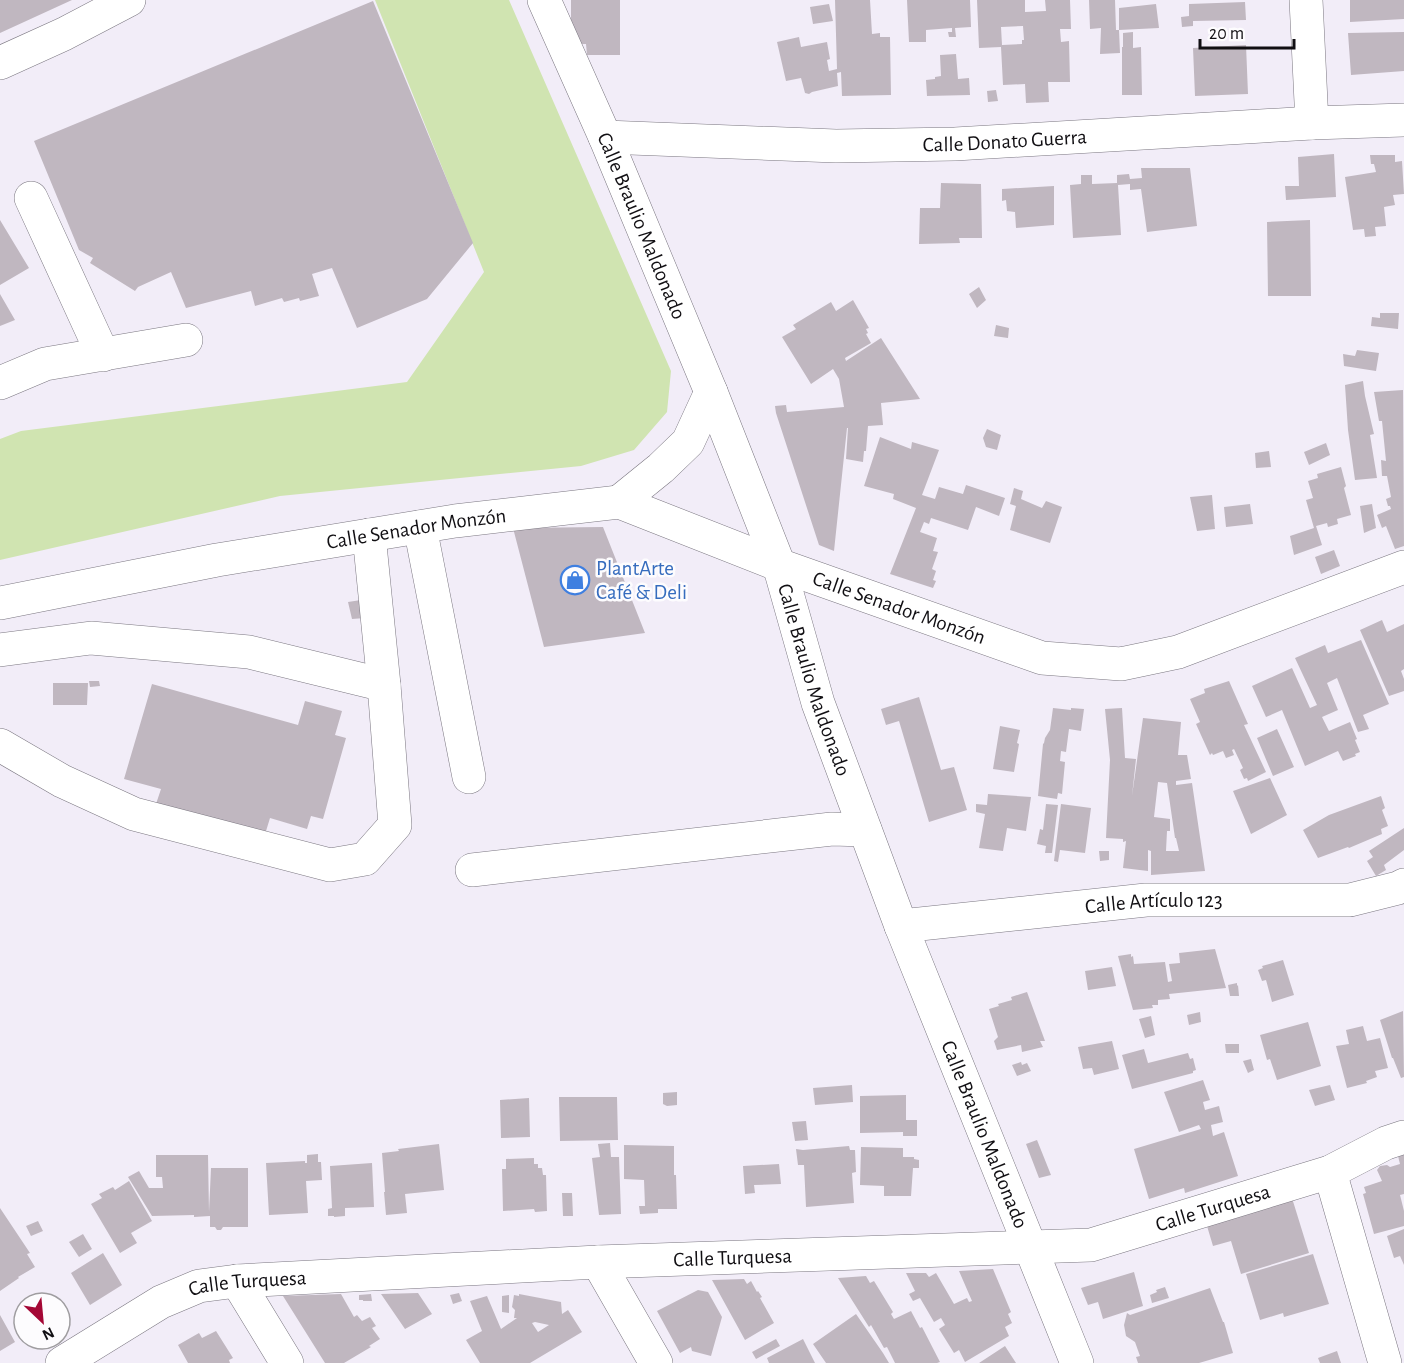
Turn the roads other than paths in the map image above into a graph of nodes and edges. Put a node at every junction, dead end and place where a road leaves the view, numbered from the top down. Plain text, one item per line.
1 (129, 0) edge
2 (544, 0) edge
3 (1306, 0) edge
4 (0, 63) edge
5 (1404, 120) edge
6 (1312, 123) junction
7 (605, 136) junction
8 (31, 198) dead end
9 (186, 340) dead end
10 (103, 355) junction
11 (0, 383) edge
12 (711, 392) junction
13 (619, 502) junction
14 (420, 527) junction
15 (369, 535) junction
16 (778, 565) junction
17 (1404, 567) edge
18 (0, 603) edge
19 (0, 650) edge
20 (384, 685) junction
21 (0, 745) edge
22 (469, 777) dead end
23 (866, 830) junction
24 (472, 870) dead end
25 (1404, 885) edge
26 (901, 926) junction
27 (1404, 1137) edge
28 (1330, 1172) junction
29 (1029, 1247) junction
30 (598, 1262) junction
31 (237, 1281) junction
32 (62, 1363) edge
33 (287, 1363) edge
34 (656, 1363) edge
35 (1077, 1363) edge
36 (1385, 1363) edge

1 - 4 street
2 - 7 street, Calle Braulio Maldonado
3 - 6 street
5 - 6 street, Calle Donato Guerra
6 - 7 street, Calle Donato Guerra
7 - 12 street, Calle Braulio Maldonado
8 - 10 street
9 - 10 street
10 - 11 street
12 - 13 street
12 - 16 street, Calle Braulio Maldonado
13 - 14 street, Calle Senador Monzón
13 - 16 street, Calle Senador Monzón
14 - 15 street, Calle Senador Monzón
14 - 22 street
15 - 18 street, Calle Senador Monzón
15 - 20 street
16 - 17 street, Calle Senador Monzón
16 - 23 street, Calle Braulio Maldonado
19 - 20 street
20 - 21 street
23 - 24 street
23 - 26 street, Calle Braulio Maldonado
25 - 26 street, Calle Artículo 123
26 - 29 street, Calle Braulio Maldonado
27 - 28 street, Calle Turquesa
28 - 29 street, Calle Turquesa
28 - 36 street
29 - 30 street, Calle Turquesa
29 - 35 street, Calle Braulio Maldonado
30 - 31 street, Calle Turquesa
30 - 34 street
31 - 32 street, Calle Turquesa
31 - 33 street

